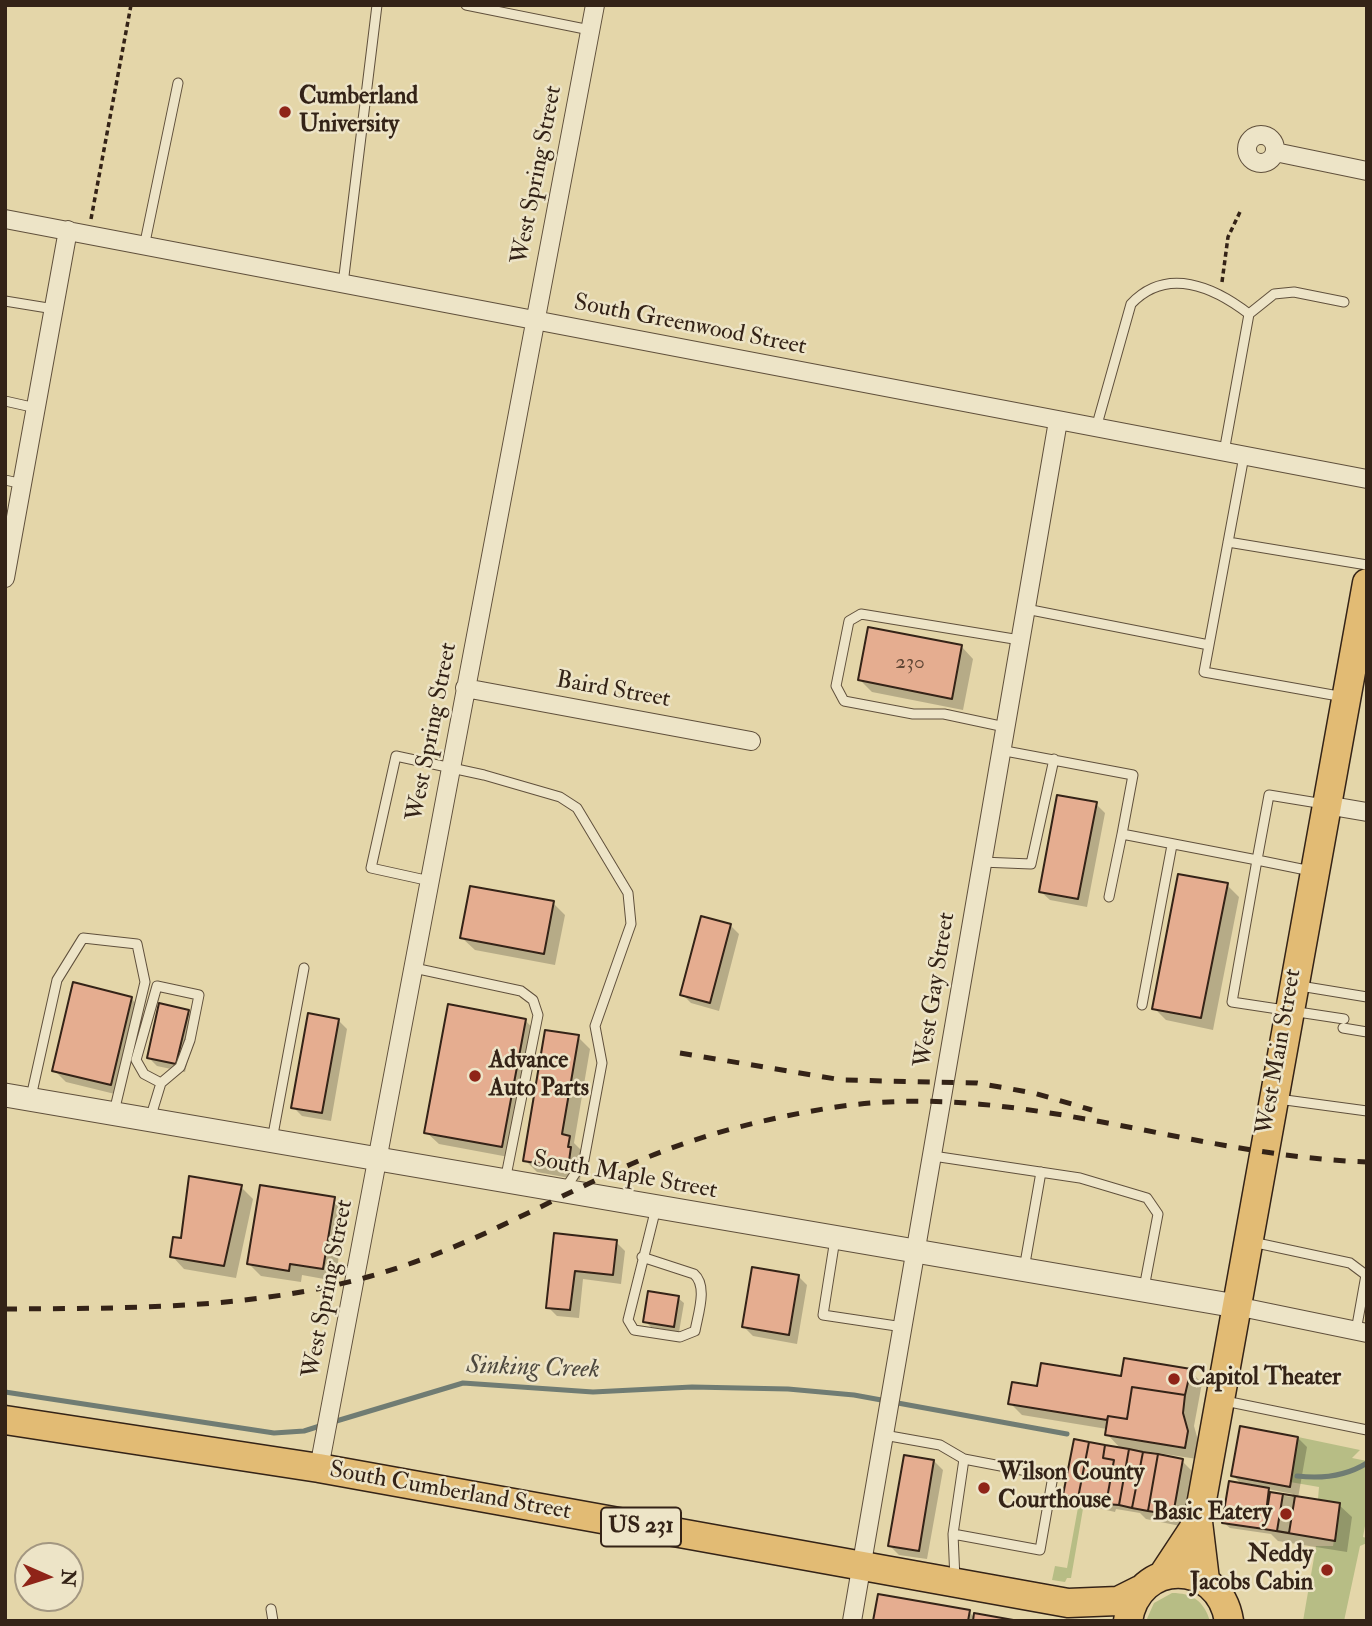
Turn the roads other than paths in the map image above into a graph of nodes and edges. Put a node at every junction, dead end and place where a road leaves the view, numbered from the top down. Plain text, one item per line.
1 (377, 5) edge
2 (466, 5) edge
3 (595, 5) edge
4 (590, 30) junction
5 (178, 83) dead end
6 (1275, 152) dead end
7 (1367, 171) edge
8 (5, 219) edge
9 (68, 230) junction
10 (144, 247) junction
11 (344, 284) junction
12 (5, 300) edge
13 (1344, 302) dead end
14 (54, 309) junction
15 (1249, 314) junction
16 (536, 321) junction
17 (5, 401) edge
18 (36, 408) junction
19 (1058, 421) junction
20 (1096, 428) junction
21 (1224, 452) junction
22 (1244, 456) junction
23 (1367, 479) edge
24 (14, 482) edge
25 (1228, 542) junction
26 (8, 546) edge
27 (1367, 565) edge
28 (5, 578) edge
29 (1367, 583) edge
30 (1026, 609) junction
31 (1020, 640) junction
32 (1209, 645) junction
33 (1359, 663) edge
34 (466, 688) junction
35 (1346, 697) junction
36 (1004, 727) junction
37 (751, 741) dead end
38 (1000, 750) junction
39 (1054, 759) junction
40 (451, 767) junction
41 (1326, 805) junction
42 (1367, 812) edge
43 (1122, 834) junction
44 (1172, 845) junction
45 (1256, 860) junction
46 (981, 862) junction
47 (1313, 872) junction
48 (430, 881) junction
49 (1109, 897) dead end
50 (304, 968) dead end
51 (414, 968) junction
52 (1293, 984) junction
53 (1367, 997) edge
54 (1142, 1005) dead end
55 (1287, 1011) junction
56 (1367, 1032) edge
57 (161, 1083) junction
58 (5, 1095) edge
59 (1272, 1098) junction
60 (30, 1099) junction
61 (1367, 1111) edge
62 (114, 1114) junction
63 (150, 1120) junction
64 (272, 1142) junction
65 (933, 1156) junction
66 (378, 1161) junction
67 (1041, 1172) junction
68 (504, 1182) junction
69 (563, 1192) junction
70 (656, 1208) junction
71 (835, 1240) junction
72 (1247, 1241) junction
73 (916, 1254) junction
74 (642, 1257) junction
75 (1024, 1271) junction
76 (1366, 1275) edge
77 (1143, 1292) junction
78 (1236, 1306) junction
79 (903, 1327) junction
80 (1361, 1332) edge
81 (1220, 1400) junction
82 (5, 1420) edge
83 (1367, 1430) edge
84 (884, 1435) junction
85 (964, 1459) junction
86 (319, 1468) junction
87 (1198, 1522) junction
88 (953, 1534) junction
89 (861, 1567) junction
90 (1205, 1580) junction
91 (955, 1581) junction
92 (1152, 1583) junction
93 (1068, 1603) junction
94 (271, 1609) dead end
95 (1233, 1616) edge
96 (273, 1621) edge
97 (852, 1621) edge
98 (1097, 1621) edge
99 (1128, 1621) edge

1 - 11 lane
2 - 4 lane
3 - 4 street, West Spring Street
4 - 16 street, West Spring Street
5 - 10 lane
6 - 7 street
8 - 9 street, South Greenwood Street
9 - 10 street, South Greenwood Street
9 - 14 street
10 - 11 street, South Greenwood Street
11 - 16 street, South Greenwood Street
12 - 14 lane
13 - 15 lane
14 - 18 street
15 - 20 lane
15 - 21 lane
16 - 19 street, South Greenwood Street
16 - 34 street, West Spring Street
17 - 18 lane
18 - 24 street
19 - 20 street, South Greenwood Street
19 - 30 street, West Gay Street
20 - 21 street, South Greenwood Street
21 - 22 street, South Greenwood Street
22 - 23 street, South Greenwood Street
22 - 25 lane
24 - 26 street
25 - 27 lane
25 - 32 lane
26 - 28 street
29 - 33 main road, West Main Street
30 - 31 street, West Gay Street
30 - 32 lane
31 - 36 street, West Gay Street
31 - 36 lane
32 - 35 lane
33 - 35 main road, West Main Street
34 - 37 street, Baird Street
34 - 40 street, West Spring Street
35 - 41 main road, West Main Street
36 - 38 street, West Gay Street
38 - 39 lane
38 - 46 street, West Gay Street
39 - 43 lane
39 - 46 lane
40 - 48 street, West Spring Street
40 - 48 lane
40 - 69 lane
41 - 42 street
41 - 45 lane
41 - 47 main road, West Main Street
43 - 44 lane
43 - 49 lane
44 - 45 lane
44 - 54 lane
45 - 47 lane
45 - 55 lane
46 - 65 street, West Gay Street
47 - 52 main road, West Main Street
48 - 51 street, West Spring Street
50 - 64 lane
51 - 66 street, West Spring Street
51 - 68 lane
52 - 53 lane
52 - 55 main road, West Main Street
55 - 56 lane
55 - 59 main road, West Main Street
57 - 57 lane
57 - 63 lane
58 - 60 street, South Maple Street
59 - 61 lane
59 - 72 main road, West Main Street
60 - 62 street, South Maple Street
60 - 62 lane
62 - 63 street, South Maple Street
63 - 64 street, South Maple Street
64 - 66 street, South Maple Street
65 - 67 lane
65 - 73 street, West Gay Street
66 - 68 street, South Maple Street
66 - 86 street, West Spring Street
67 - 75 lane
67 - 77 lane
68 - 69 street, South Maple Street
69 - 70 street, South Maple Street
70 - 71 street, South Maple Street
70 - 74 lane
71 - 73 street, South Maple Street
71 - 79 lane
72 - 76 lane
72 - 78 main road, West Main Street
73 - 75 street, South Maple Street
73 - 79 street, West Gay Street
74 - 74 lane
75 - 77 street, South Maple Street
76 - 80 lane
77 - 78 street, South Maple Street
78 - 80 street
78 - 81 main road, West Main Street
79 - 84 street, West Gay Street
81 - 83 lane
81 - 87 main road, West Main Street
82 - 86 main road, South Cumberland Street / US 231
84 - 85 lane
84 - 89 street, West Gay Street
85 - 88 lane
85 - 88 lane
86 - 89 main road, South Cumberland Street / US 231
87 - 90 main road, West Main Street
87 - 92 main road, West Main Street
88 - 91 lane
89 - 91 main road, South Cumberland Street / US 231
89 - 97 street, West Gay Street
90 - 92 main road, US 231
90 - 95 main road
91 - 93 main road, South Cumberland Street / US 231
92 - 93 main road, South Cumberland Street / US 231
92 - 99 main road, West Main Street
93 - 98 main road
94 - 96 lane

